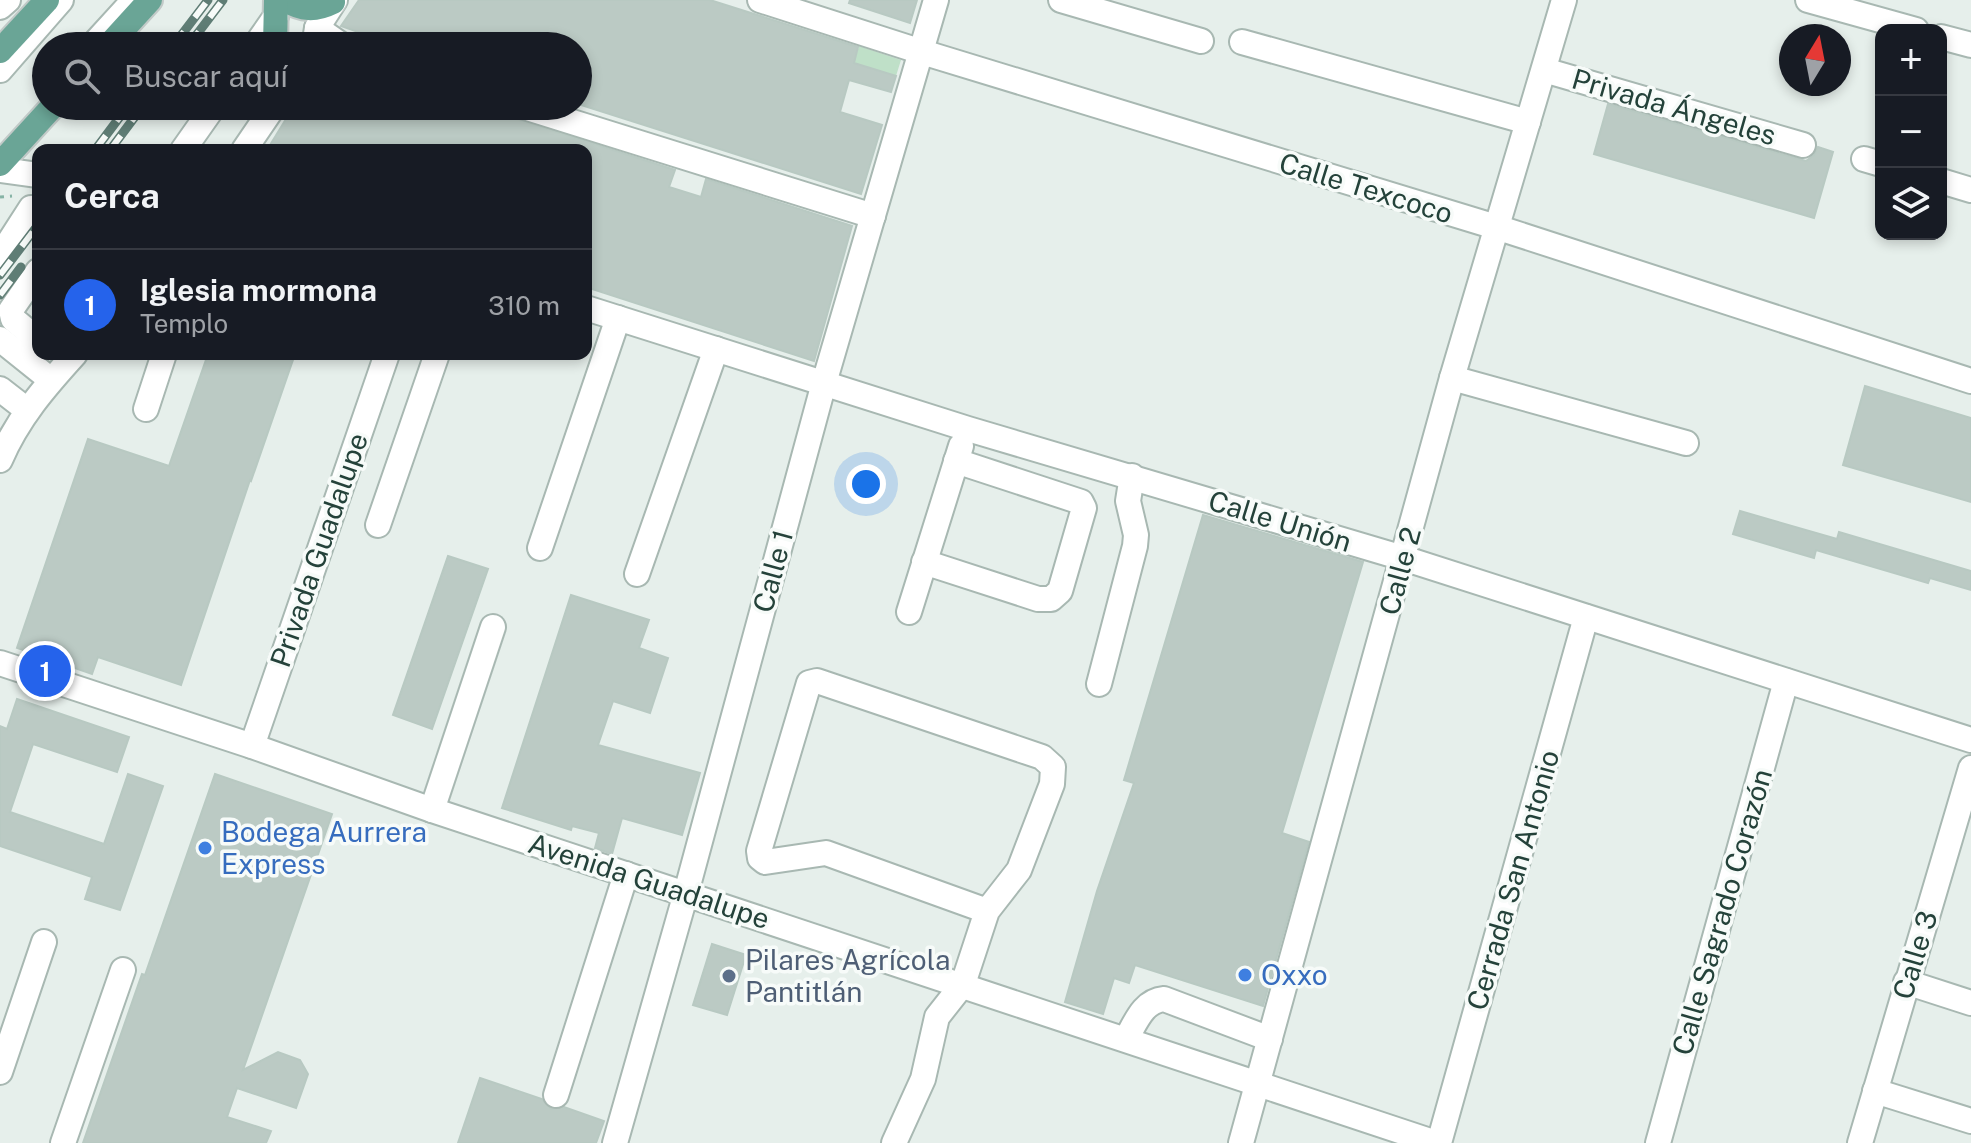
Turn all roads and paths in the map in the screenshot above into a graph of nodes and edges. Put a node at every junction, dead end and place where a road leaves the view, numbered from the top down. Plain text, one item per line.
1 (8, 0) edge
2 (47, 0) edge
3 (61, 0) edge
4 (134, 0) edge
5 (150, 0) edge
6 (760, 0) edge
7 (936, 0) edge
8 (1061, 0) edge
9 (1564, 0) edge
10 (1808, 0) edge
11 (334, 1) edge
12 (280, 4) edge
13 (0, 7) edge
14 (1894, 24) edge
15 (33, 32) edge
16 (105, 32) edge
17 (121, 32) edge
18 (263, 32) edge
19 (277, 32) edge
20 (311, 32) edge
21 (318, 32) edge
22 (32, 33) edge
23 (1947, 39) edge
24 (1201, 41) dead end
25 (1242, 42) dead end
26 (1971, 45) edge
27 (0, 51) edge
28 (922, 52) junction
29 (0, 70) edge
30 (1544, 70) junction
31 (32, 114) edge
32 (40, 120) edge
33 (204, 120) edge
34 (264, 120) edge
35 (566, 120) edge
36 (1528, 122) junction
37 (187, 144) edge
38 (248, 144) edge
39 (1803, 145) dead end
40 (0, 149) edge
41 (0, 164) edge
42 (0, 170) edge
43 (32, 174) edge
44 (1947, 183) edge
45 (1971, 190) edge
46 (32, 204) edge
47 (32, 205) edge
48 (873, 216) junction
49 (1496, 227) junction
50 (0, 231) edge
51 (0, 256) edge
52 (32, 280) edge
53 (592, 310) edge
54 (618, 318) junction
55 (32, 332) edge
56 (0, 339) edge
57 (716, 349) junction
58 (32, 352) edge
59 (162, 360) edge
60 (385, 360) edge
61 (435, 360) edge
62 (61, 363) edge
63 (1452, 378) junction
64 (1971, 381) edge
65 (824, 383) junction
66 (0, 389) edge
67 (146, 409) dead end
68 (27, 410) junction
69 (968, 429) junction
70 (1686, 443) dead end
71 (0, 460) edge
72 (956, 461) junction
73 (1132, 476) junction
74 (378, 525) dead end
75 (540, 548) dead end
76 (1403, 558) junction
77 (924, 562) junction
78 (637, 574) dead end
79 (909, 612) dead end
80 (1586, 617) junction
81 (493, 627) dead end
82 (0, 663) edge
83 (1786, 681) junction
84 (1099, 684) dead end
85 (1971, 740) edge
86 (252, 746) junction
87 (1971, 768) edge
88 (432, 810) junction
89 (626, 874) junction
90 (686, 893) junction
91 (987, 911) junction
92 (44, 942) dead end
93 (123, 970) dead end
94 (1906, 982) junction
95 (963, 984) junction
96 (1971, 1003) edge
97 (1126, 1039) junction
98 (1270, 1039) junction
99 (0, 1072) edge
100 (1259, 1082) junction
101 (1875, 1091) junction
102 (556, 1095) dead end
103 (1971, 1121) edge
104 (63, 1143) edge
105 (615, 1143) edge
106 (894, 1143) edge
107 (1241, 1143) edge
108 (1438, 1143) edge
109 (1658, 1143) edge
110 (1860, 1143) edge

1 - 13 street
2 - 27 main road
3 - 15 street
4 - 16 street
5 - 17 main road
6 - 28 street, Calle Texcoco
7 - 28 street, Calle 1
8 - 24 street
9 - 30 street, Calle 2
10 - 14 street
11 - 12 main road
11 - 21 street
12 - 18 street
12 - 19 main road
12 - 20 main road
22 - 29 street
23 - 26 street
25 - 36 street
28 - 48 street, Calle 1
28 - 49 street, Calle Texcoco
30 - 36 street, Calle 2
30 - 39 street, Privada Ángeles
31 - 40 street
32 - 41 main road
33 - 37 street
34 - 38 street
35 - 48 street
36 - 49 street, Calle 2
42 - 43 street
44 - 45 street
46 - 50 street
47 - 51 street
48 - 65 street, Calle 1
49 - 63 street, Calle 2
49 - 64 street, Calle Texcoco
52 - 55 street
53 - 54 street, Calle Unión
54 - 57 street, Calle Unión
54 - 75 street
56 - 58 street
57 - 65 street, Calle Unión
57 - 78 street
59 - 67 street
60 - 86 street, Privada Guadalupe
61 - 74 street
62 - 68 street
63 - 70 street
63 - 76 street, Calle 2
65 - 69 street, Calle Unión
65 - 90 street, Calle 1
66 - 68 street
68 - 71 street
69 - 72 street
69 - 73 street, Calle Unión
72 - 77 street
72 - 77 street
73 - 76 street, Calle Unión
73 - 84 street
76 - 80 street, Calle Unión
76 - 98 street, Calle 2
77 - 79 street
80 - 83 street, Calle Unión
80 - 108 street, Cerrada San Antonio
81 - 88 street
82 - 86 street, Avenida Guadalupe
83 - 85 street, Calle Unión
83 - 109 street, Calle Sagrado Corazón
86 - 88 street, Avenida Guadalupe
87 - 94 street, Calle 3
88 - 89 street, Avenida Guadalupe
89 - 90 street, Avenida Guadalupe
89 - 102 street
90 - 95 street, Avenida Guadalupe
90 - 105 street, Calle 1
91 - 91 street
91 - 95 street
92 - 99 street
93 - 104 street
94 - 96 street
94 - 101 street, Calle 3
95 - 97 street, Avenida Guadalupe
95 - 106 street
97 - 98 street
97 - 100 street, Avenida Guadalupe
98 - 100 street, Calle 2
100 - 107 street, Calle 2
100 - 108 street, Avenida Guadalupe
101 - 103 street
101 - 110 street, Calle 3

